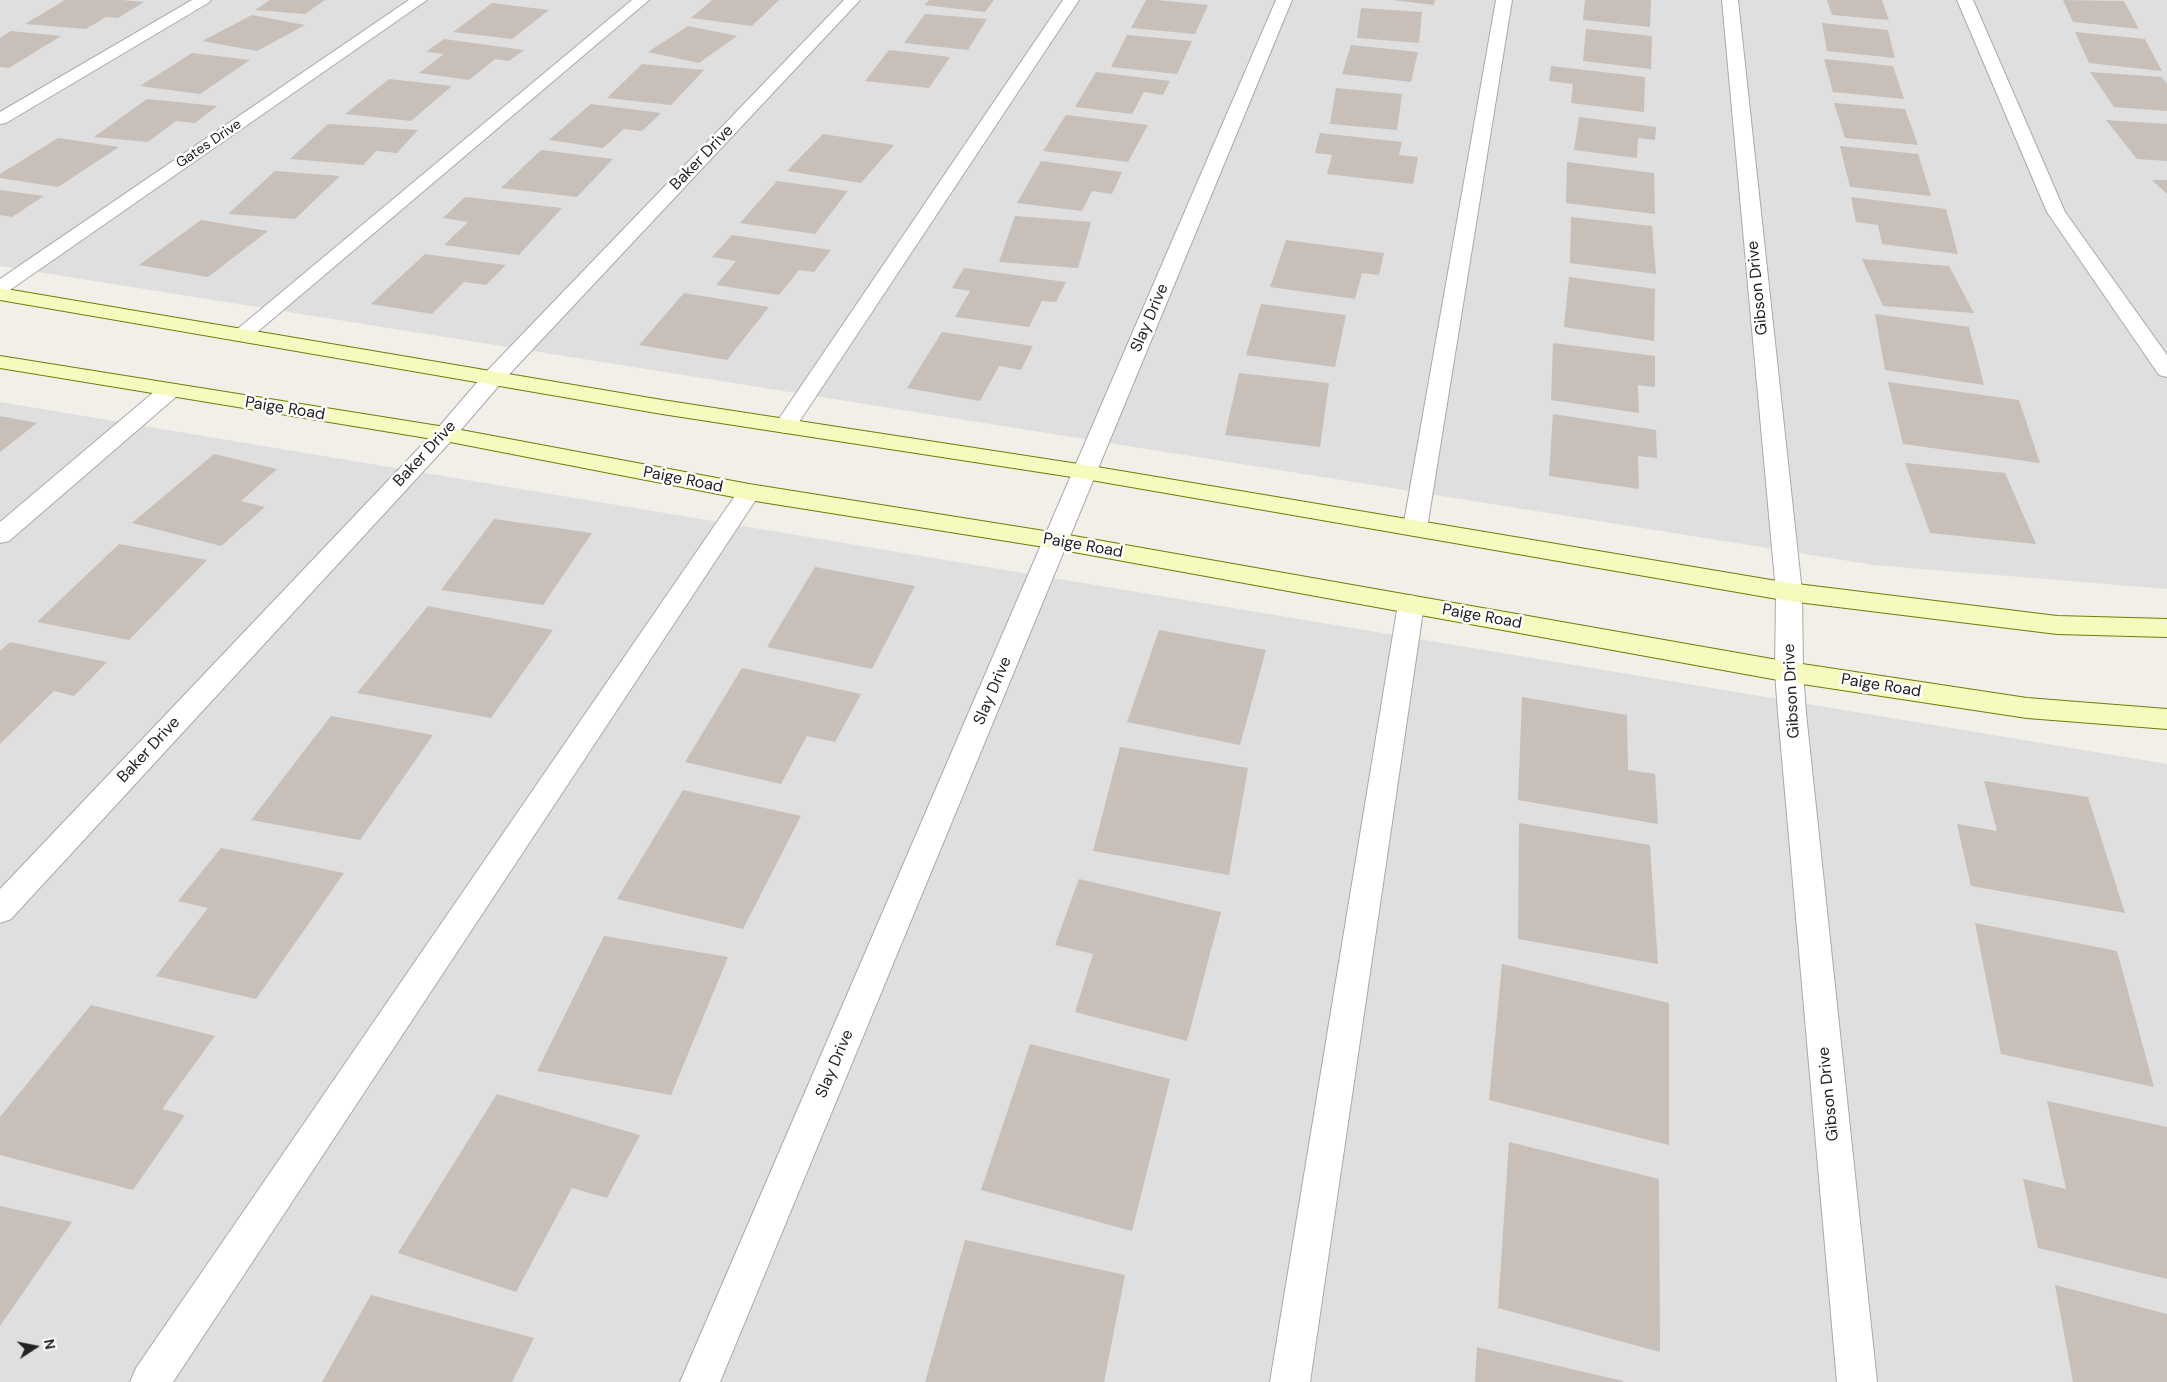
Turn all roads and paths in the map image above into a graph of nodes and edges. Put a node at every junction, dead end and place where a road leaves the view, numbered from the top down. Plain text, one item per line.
1 (203, 0) edge
2 (419, 0) edge
3 (642, 0) edge
4 (852, 0) edge
5 (1071, 0) edge
6 (1284, 0) edge
7 (1504, 0) edge
8 (1730, 0) edge
9 (1965, 0) edge
10 (0, 119) edge
11 (0, 288) edge
12 (0, 294) edge
13 (242, 334) junction
14 (0, 362) edge
15 (2167, 370) edge
16 (494, 377) junction
17 (169, 391) junction
18 (785, 426) junction
19 (445, 434) junction
20 (1085, 472) junction
21 (749, 492) junction
22 (1415, 528) junction
23 (0, 535) edge
24 (1057, 541) junction
25 (1789, 592) junction
26 (1411, 604) junction
27 (2167, 628) edge
28 (1789, 672) junction
29 (2167, 719) edge
30 (0, 910) edge
31 (150, 1382) edge
32 (700, 1382) edge
33 (1290, 1382) edge
34 (1857, 1382) edge

1 - 10 street
2 - 11 street, Gates Drive
3 - 13 street
4 - 16 street, Baker Drive
5 - 18 street
6 - 20 street, Slay Drive
7 - 22 street
8 - 25 street, Gibson Drive
9 - 15 street
12 - 13 main road
13 - 16 main road
14 - 17 main road, Paige Road
16 - 18 main road
16 - 19 street, Baker Drive
17 - 19 main road, Paige Road
17 - 23 street
18 - 20 main road
19 - 21 main road, Paige Road
19 - 30 street, Baker Drive
20 - 22 main road
20 - 24 street, Slay Drive
21 - 24 main road, Paige Road
21 - 31 street
22 - 25 main road
24 - 26 main road, Paige Road
24 - 32 street, Slay Drive
25 - 27 main road
25 - 28 street, Gibson Drive
26 - 28 main road, Paige Road
26 - 33 street
28 - 29 main road, Paige Road
28 - 34 street, Gibson Drive

